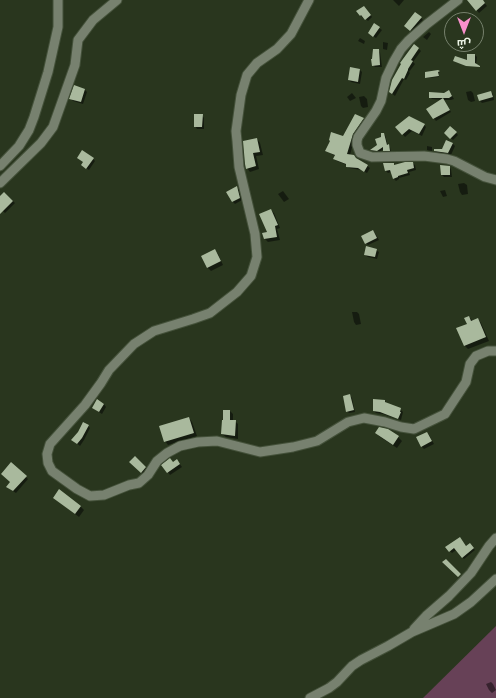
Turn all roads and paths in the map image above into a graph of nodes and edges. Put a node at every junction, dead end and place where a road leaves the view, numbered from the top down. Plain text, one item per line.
1 (58, 0) edge
2 (117, 0) edge
3 (309, 0) edge
4 (458, 0) edge
5 (0, 166) edge
6 (496, 180) edge
7 (0, 183) edge
8 (496, 351) edge
9 (496, 538) edge
10 (496, 579) edge
11 (412, 632) junction
12 (310, 698) edge

1 - 5 street
2 - 7 street
3 - 8 street
4 - 6 street
9 - 11 street
10 - 11 street
11 - 12 street

